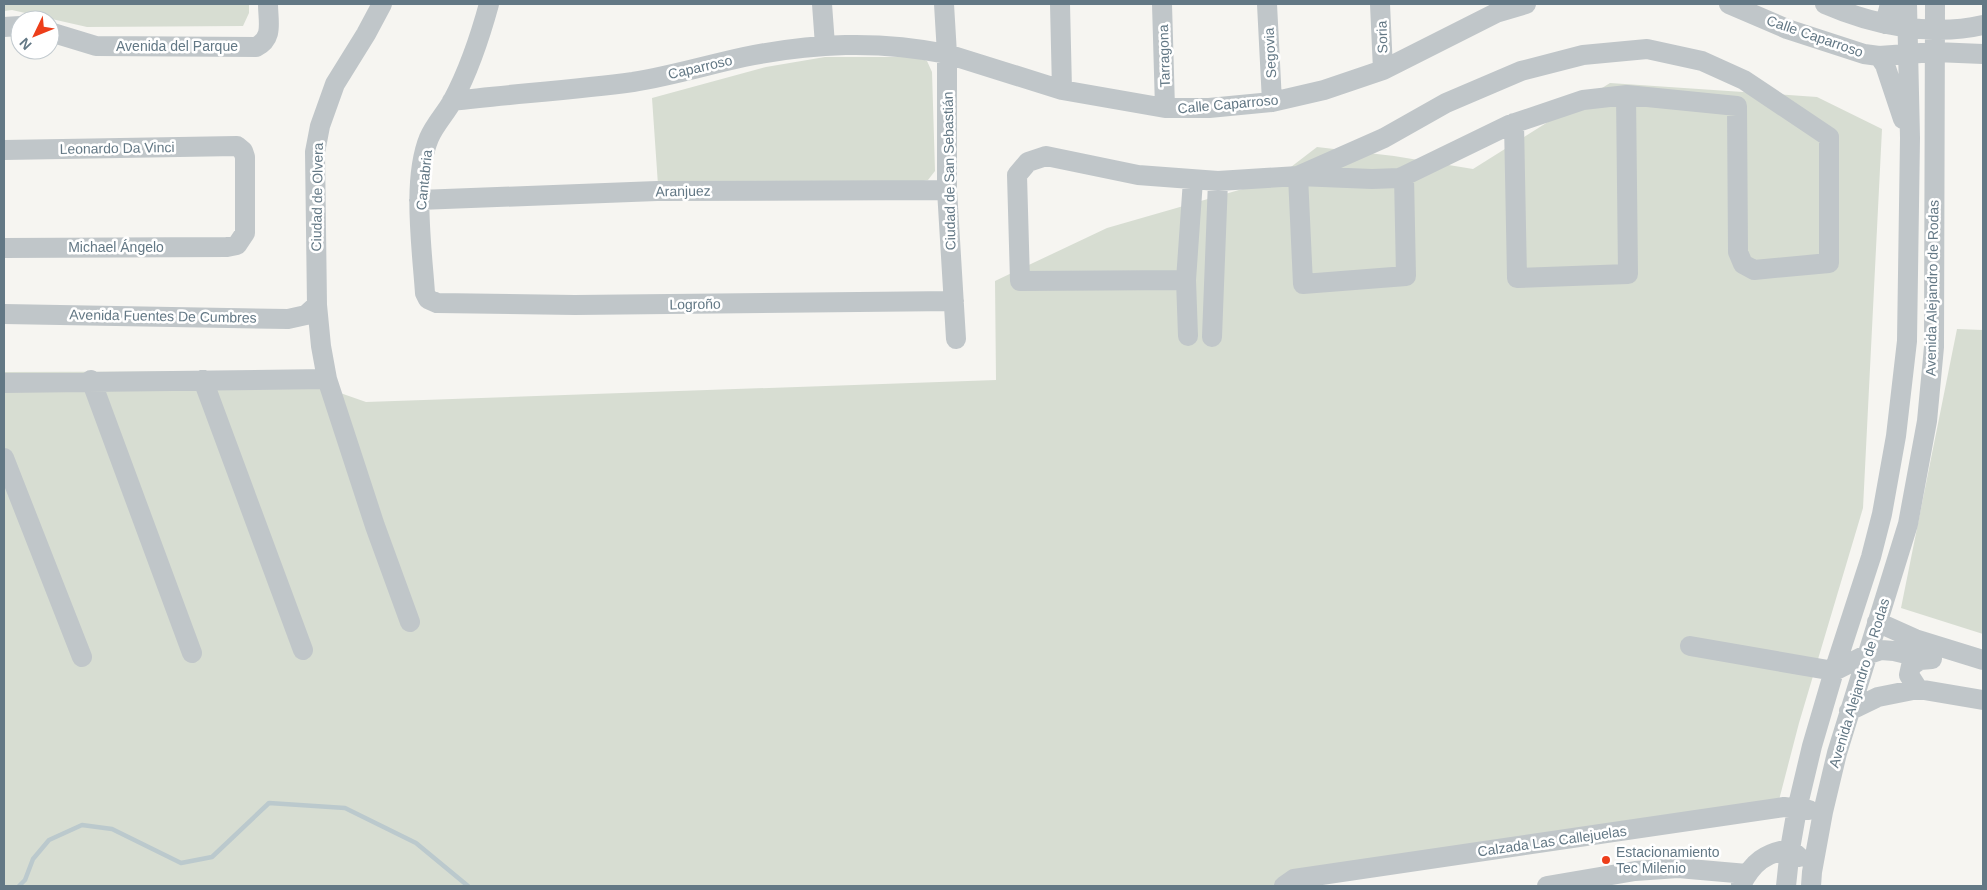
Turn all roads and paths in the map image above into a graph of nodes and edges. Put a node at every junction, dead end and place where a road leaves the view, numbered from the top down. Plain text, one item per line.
1 (268, 4) edge
2 (382, 4) edge
3 (488, 4) edge
4 (822, 4) edge
5 (944, 4) edge
6 (1060, 4) edge
7 (1162, 4) edge
8 (1267, 4) edge
9 (1380, 4) edge
10 (1526, 4) edge
11 (1729, 4) edge
12 (1890, 4) edge
13 (1907, 4) edge
14 (1935, 4) edge
15 (1829, 5) edge
16 (1496, 8) edge
17 (1882, 17) edge
18 (1983, 25) edge
19 (1907, 26) junction
20 (1934, 30) junction
21 (60, 35) edge
22 (825, 45) junction
23 (1935, 52) junction
24 (947, 54) junction
25 (1908, 54) junction
26 (1983, 54) edge
27 (1879, 56) junction
28 (1383, 70) junction
29 (1062, 90) junction
30 (1626, 95) junction
31 (452, 101) junction
32 (1272, 102) junction
33 (1166, 108) junction
34 (1514, 123) junction
35 (1910, 138) junction
36 (4, 150) edge
37 (1298, 176) junction
38 (1404, 176) junction
39 (1193, 180) junction
40 (1218, 182) junction
41 (947, 190) junction
42 (419, 200) junction
43 (227, 247) joint
44 (4, 248) edge
45 (1186, 280) junction
46 (954, 301) junction
47 (437, 303) joint
48 (317, 305) junction
49 (4, 314) edge
50 (1188, 336) dead end
51 (1212, 337) dead end
52 (956, 339) dead end
53 (327, 379) junction
54 (91, 380) junction
55 (203, 380) junction
56 (4, 383) edge
57 (4, 458) edge
58 (410, 622) dead end
59 (1877, 622) junction
60 (1690, 646) dead end
61 (303, 650) dead end
62 (192, 653) dead end
63 (1866, 655) junction
64 (82, 657) dead end
65 (1927, 659) junction
66 (1980, 659) edge
67 (1834, 672) junction
68 (1918, 689) junction
69 (1983, 700) edge
70 (1849, 711) junction
71 (1797, 809) junction
72 (1822, 812) junction
73 (1790, 849) junction
74 (1811, 879) edge
75 (1743, 880) edge
76 (1284, 886) edge
77 (1547, 886) edge
78 (1786, 886) edge

1 - 21 street, Avenida del Parque
2 - 48 street, Ciudad de Olvera
3 - 31 street, Cantabria
4 - 22 street
5 - 24 street, Ciudad de San Sebastián
6 - 29 street
7 - 33 street, Tarragona
8 - 32 street, Segovia
9 - 28 street, Soria
10 - 16 street, Calle Caparroso
11 - 27 street, Calle Caparroso
12 - 17 street
13 - 19 street, Avenida Alejandro de Rodas
14 - 20 street, Avenida Alejandro de Rodas
15 - 17 street
16 - 28 street, Calle Caparroso
17 - 19 street
18 - 20 street
19 - 20 street
19 - 25 street, Avenida Alejandro de Rodas
20 - 23 street, Avenida Alejandro de Rodas
22 - 24 street, Caparroso
22 - 31 street, Caparroso
23 - 25 street, Calle Caparroso
23 - 26 street, Calle Caparroso
23 - 59 street, Avenida Alejandro de Rodas
24 - 29 street, Calle Caparroso
24 - 41 street, Ciudad de San Sebastián
25 - 27 street, Calle Caparroso
25 - 35 street, Avenida Alejandro de Rodas
27 - 35 street
28 - 32 street, Calle Caparroso
29 - 33 street, Calle Caparroso
30 - 34 street
30 - 34 street
30 - 37 street
31 - 42 street, Cantabria
32 - 33 street, Calle Caparroso
34 - 38 street
35 - 67 street, Avenida Alejandro de Rodas
36 - 43 street, Leonardo Da Vinci
37 - 38 street
37 - 38 street
37 - 40 street
39 - 40 street
39 - 45 street
39 - 45 street
40 - 51 street
41 - 42 street, Aranjuez
41 - 46 street, Ciudad de San Sebastián
42 - 47 street, Cantabria
43 - 44 street, Michael Ángelo
45 - 50 street
46 - 47 street, Logroño
46 - 52 street, Ciudad de San Sebastián
48 - 49 street, Avenida Fuentes De Cumbres
48 - 53 street, Ciudad de Olvera
53 - 55 street
53 - 58 street, Ciudad de Olvera
54 - 55 street
54 - 56 street
54 - 62 street
55 - 61 street
57 - 64 street
59 - 63 street, Avenida Alejandro de Rodas
59 - 66 street
60 - 67 street
63 - 65 street
63 - 67 street
63 - 70 street, Avenida Alejandro de Rodas
65 - 66 street
65 - 68 street
67 - 71 street, Avenida Alejandro de Rodas
68 - 69 street
68 - 70 street
70 - 72 street, Avenida Alejandro de Rodas
71 - 72 street, Calzada Las Callejuelas
71 - 73 street, Avenida Alejandro de Rodas
71 - 76 street, Calzada Las Callejuelas
72 - 74 street, Avenida Alejandro de Rodas
73 - 74 street
73 - 75 street
73 - 78 street, Avenida Alejandro de Rodas
75 - 77 street

